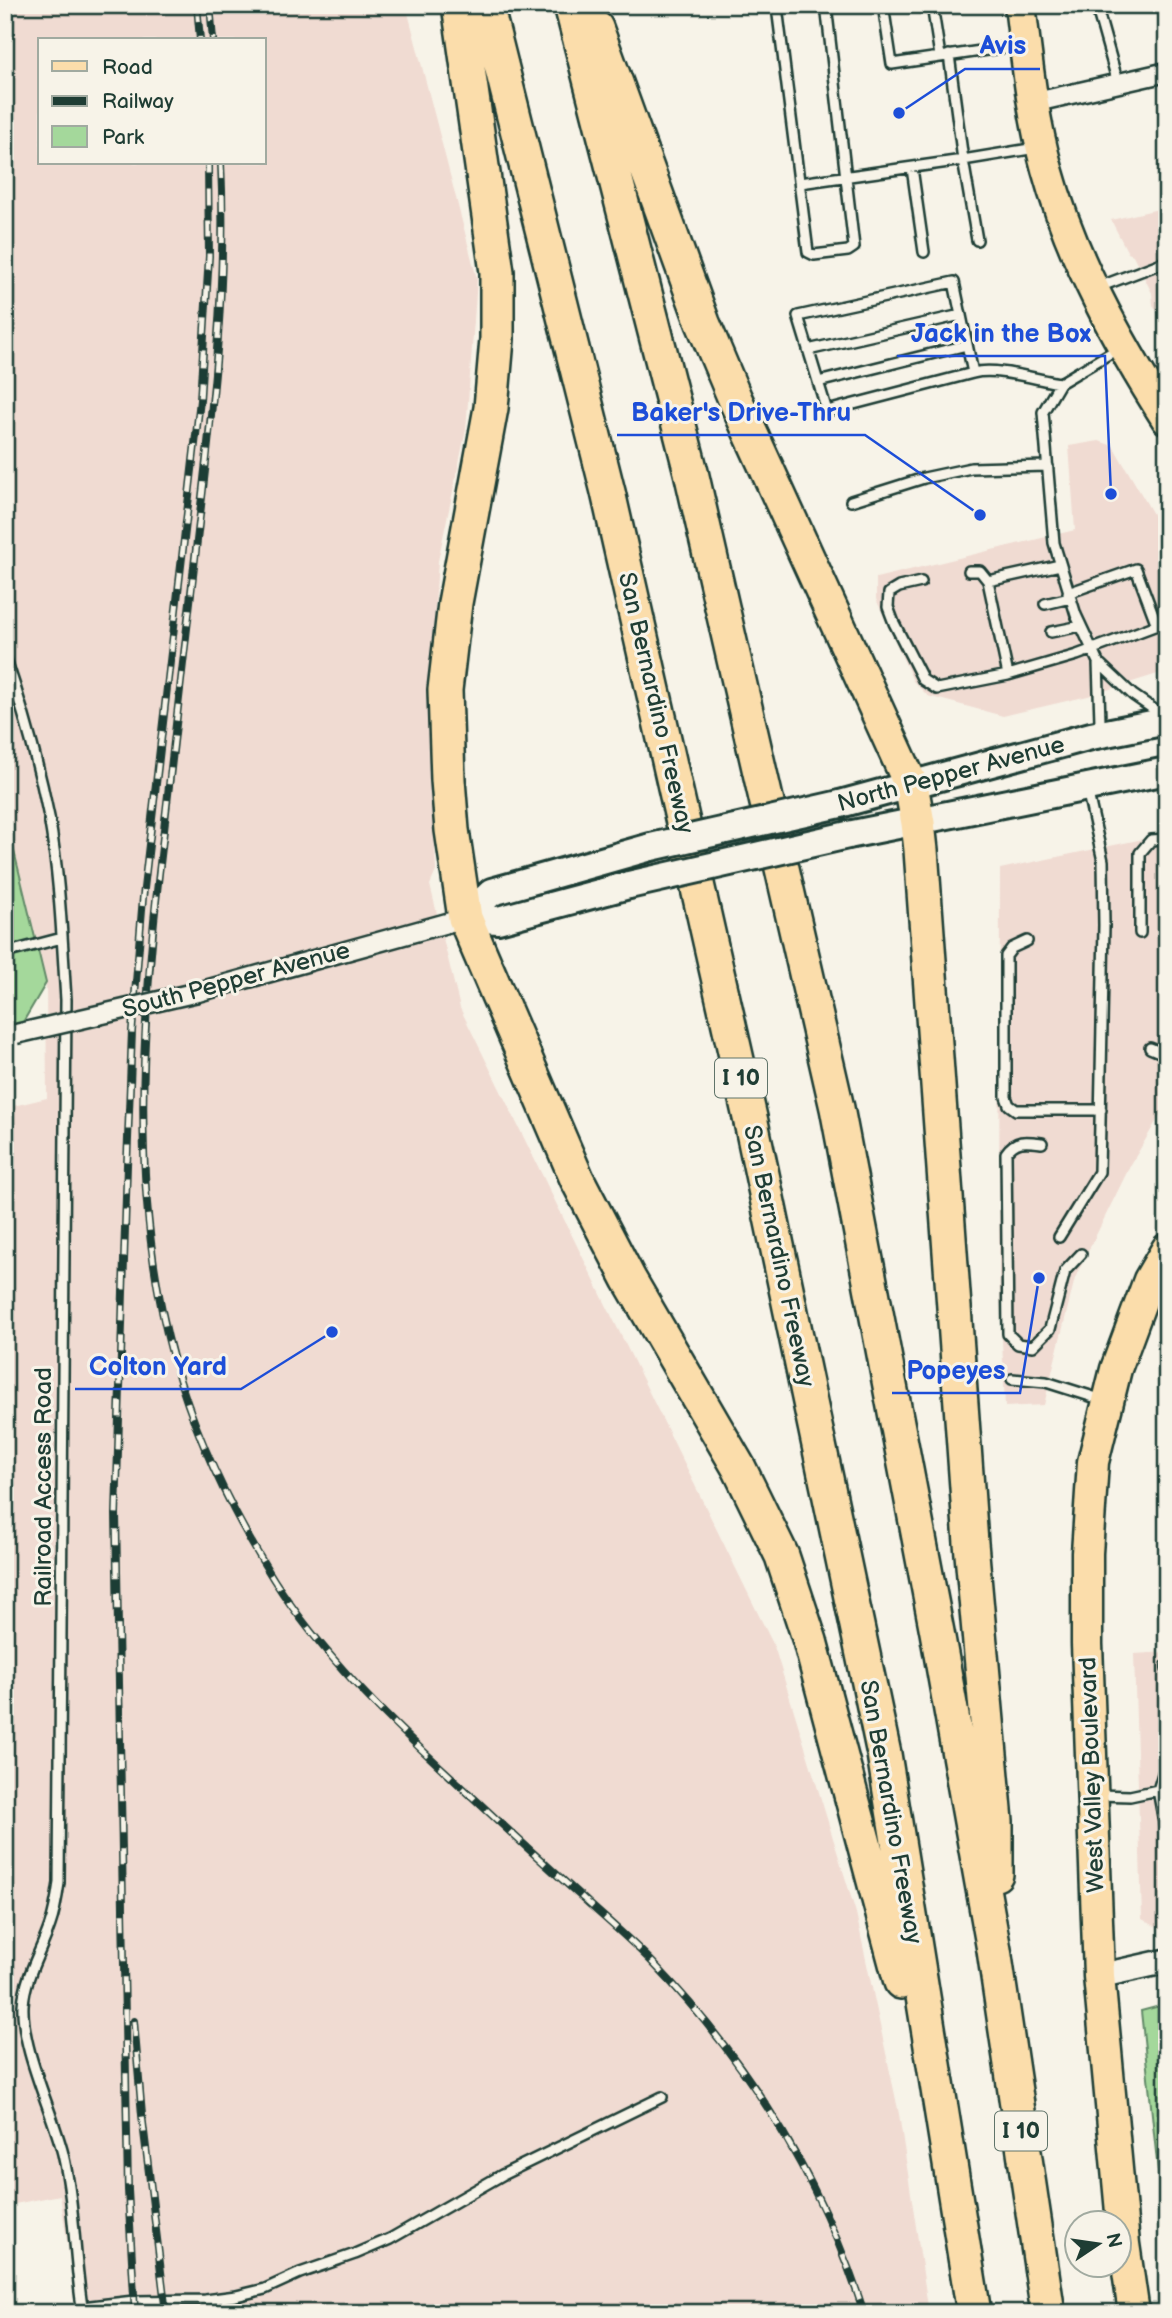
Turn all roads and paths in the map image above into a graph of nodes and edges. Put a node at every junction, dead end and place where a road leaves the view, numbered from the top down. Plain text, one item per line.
1 (459, 5) edge
2 (486, 5) edge
3 (571, 5) edge
4 (588, 5) edge
5 (779, 5) edge
6 (826, 5) edge
7 (883, 5) edge
8 (932, 5) edge
9 (1020, 5) edge
10 (1096, 5) edge
11 (1025, 44) junction
12 (944, 56) junction
13 (1167, 72) edge
14 (1118, 83) junction
15 (1032, 103) junction
16 (1042, 148) junction
17 (963, 160) junction
18 (912, 168) junction
19 (846, 177) junction
20 (800, 183) junction
21 (976, 240) dead end
22 (924, 253) dead end
23 (1167, 261) edge
24 (1095, 289) junction
25 (961, 315) junction
26 (967, 345) junction
27 (1124, 345) junction
28 (808, 350) junction
29 (973, 373) junction
30 (818, 382) junction
31 (1060, 383) junction
32 (1167, 419) edge
33 (1048, 466) junction
34 (850, 501) dead end
35 (1060, 565) junction
36 (969, 571) dead end
37 (988, 580) junction
38 (921, 582) dead end
39 (1069, 596) junction
40 (1045, 604) dead end
41 (1006, 612) dead end
42 (995, 614) junction
43 (1082, 626) junction
44 (1051, 632) dead end
45 (1013, 641) dead end
46 (1001, 643) junction
47 (1092, 649) junction
48 (5, 656) edge
49 (1098, 662) junction
50 (1008, 675) junction
51 (1167, 720) edge
52 (1091, 736) junction
53 (1167, 772) edge
54 (911, 785) junction
55 (1086, 787) junction
56 (918, 823) junction
57 (736, 827) joint
58 (1167, 839) edge
59 (743, 858) joint
60 (465, 918) junction
61 (1140, 933) dead end
62 (62, 938) junction
63 (1027, 941) dead end
64 (5, 953) edge
65 (10, 1036) edge
66 (1150, 1048) dead end
67 (1167, 1055) edge
68 (1101, 1110) junction
69 (1042, 1143) dead end
70 (1059, 1237) dead end
71 (1167, 1249) edge
72 (1081, 1254) dead end
73 (1012, 1379) dead end
74 (1108, 1402) junction
75 (1167, 1762) edge
76 (1163, 1789) edge
77 (1093, 1795) junction
78 (1167, 1838) edge
79 (995, 1950) junction
80 (1167, 1961) edge
81 (1099, 1976) junction
82 (662, 2097) dead end
83 (949, 2161) junction
84 (83, 2310) edge
85 (974, 2313) edge
86 (1048, 2313) edge
87 (1134, 2313) edge

1 - 60 highway
2 - 83 highway, San Bernardino Freeway / I 10
3 - 79 highway, I 10
4 - 54 highway
5 - 20 lane
6 - 19 lane
7 - 12 lane
8 - 12 lane
9 - 11 main road
10 - 14 lane
11 - 12 lane
11 - 15 main road
12 - 17 lane
13 - 14 street
14 - 15 street
15 - 16 main road
16 - 17 lane
16 - 24 main road
17 - 18 lane
17 - 21 lane
18 - 19 lane
18 - 22 lane
19 - 20 lane
19 - 20 lane
23 - 24 lane
24 - 27 main road
25 - 26 lane
25 - 28 lane
25 - 28 lane
26 - 29 lane
26 - 30 lane
27 - 31 lane
27 - 32 main road
28 - 30 lane
29 - 30 lane
29 - 31 lane
31 - 33 lane
33 - 34 lane
33 - 35 lane
35 - 37 lane
35 - 39 lane
36 - 37 lane
37 - 42 lane
38 - 50 lane
39 - 40 lane
39 - 43 lane
39 - 47 lane
41 - 42 lane
42 - 46 lane
43 - 44 lane
43 - 47 lane
45 - 46 lane
46 - 50 lane
47 - 49 lane
47 - 50 lane
48 - 62 lane, Railroad Access Road
49 - 51 lane
49 - 52 lane
51 - 52 main road, North Pepper Avenue
52 - 54 main road, North Pepper Avenue
53 - 55 main road, North Pepper Avenue
54 - 56 highway
54 - 57 main road, North Pepper Avenue, bridge
55 - 56 main road, North Pepper Avenue
55 - 68 lane
56 - 59 main road, North Pepper Avenue, bridge
56 - 79 highway
57 - 60 main road, South Pepper Avenue, bridge
58 - 61 lane
59 - 60 main road, South Pepper Avenue, bridge
60 - 65 street, South Pepper Avenue, bridge
60 - 83 highway
62 - 64 lane
62 - 84 lane, Railroad Access Road
63 - 68 lane
66 - 67 lane
68 - 70 lane
69 - 72 lane
71 - 74 main road, West Valley Boulevard
73 - 74 lane
74 - 77 main road, West Valley Boulevard
75 - 76 lane
76 - 77 lane
76 - 78 lane
77 - 81 main road, West Valley Boulevard
79 - 86 highway, I 10
80 - 81 street
81 - 87 main road, West Valley Boulevard
82 - 84 lane
83 - 85 highway, San Bernardino Freeway / I 10

